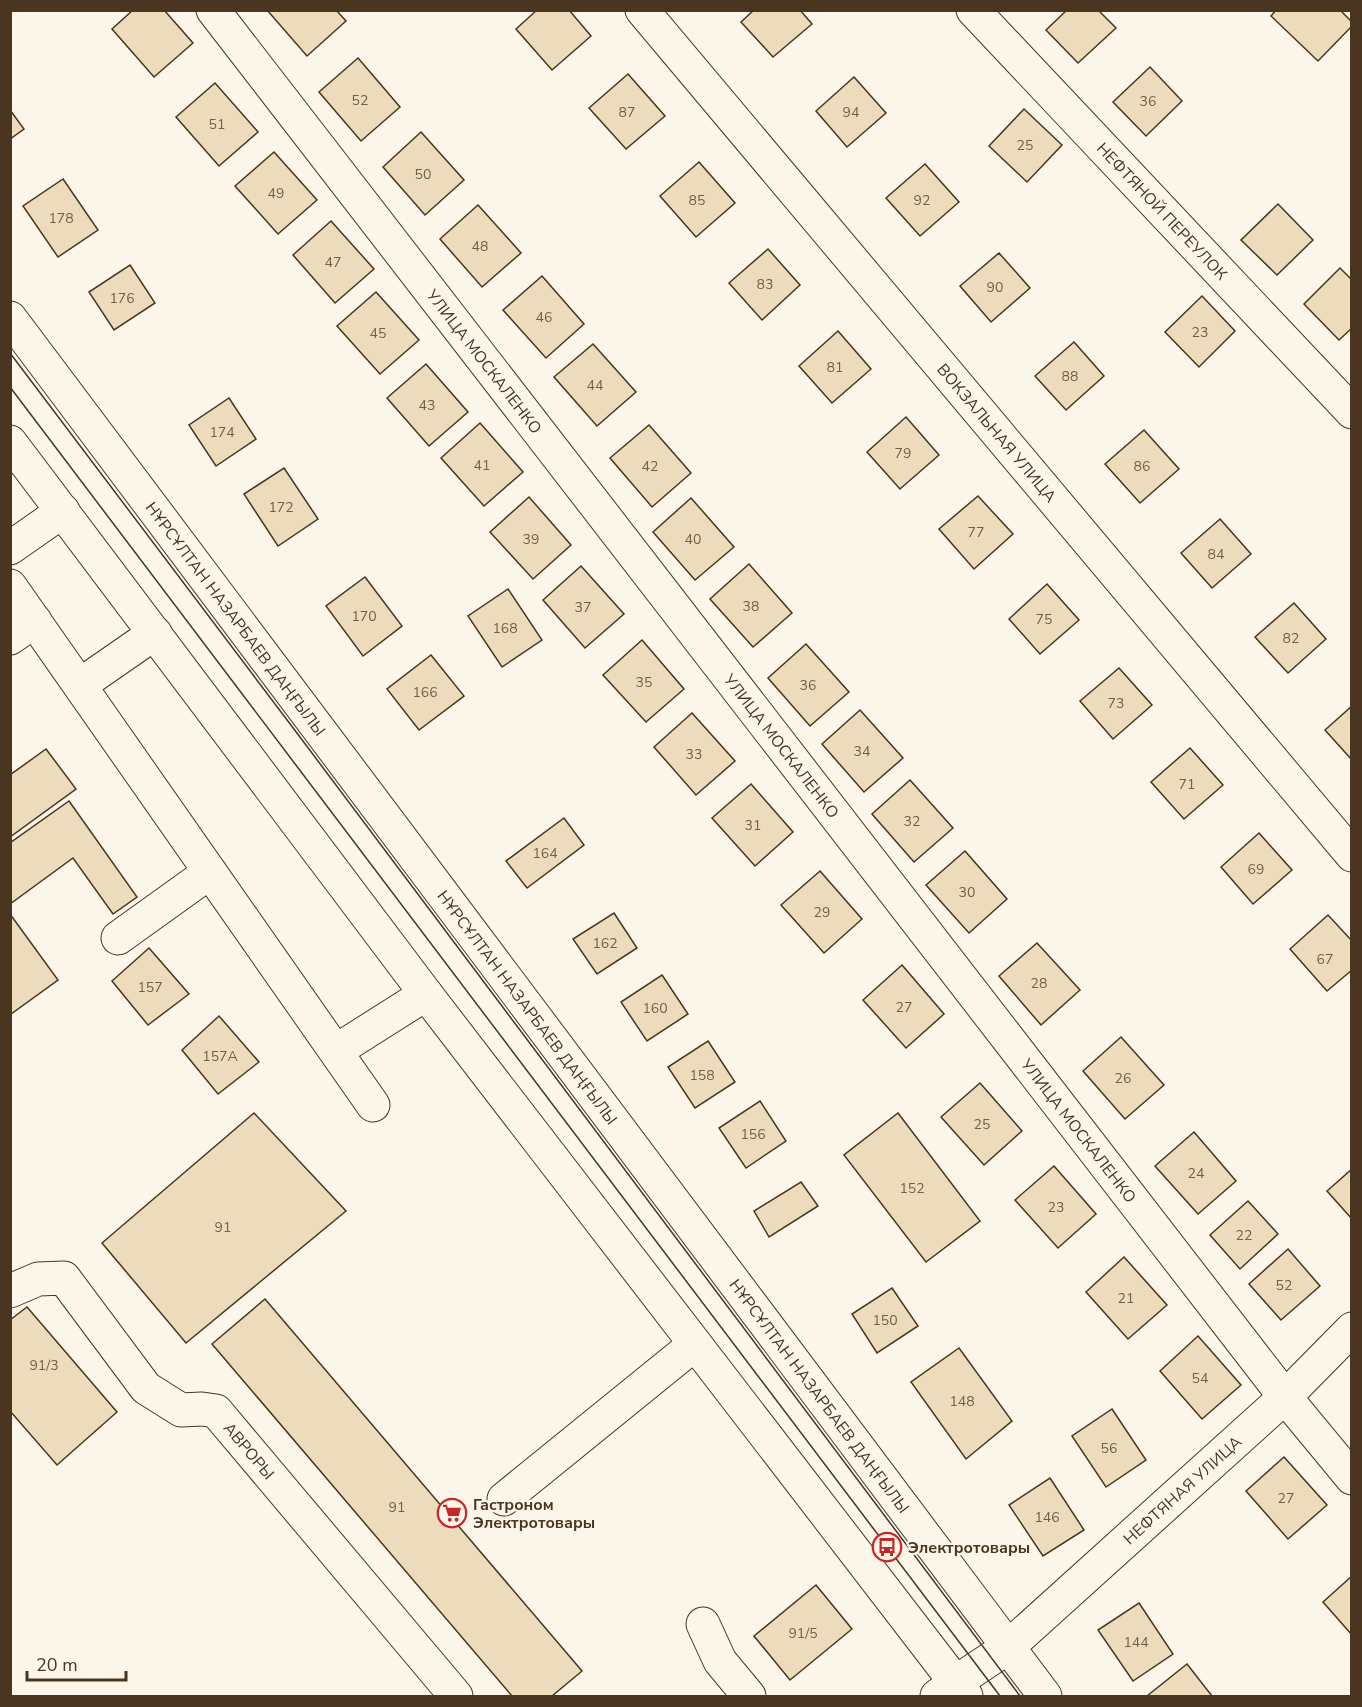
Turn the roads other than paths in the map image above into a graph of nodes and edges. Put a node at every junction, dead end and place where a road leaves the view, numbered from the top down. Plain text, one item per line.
1 (213, 10) edge
2 (642, 10) edge
3 (973, 10) edge
4 (10, 318) edge
5 (1352, 411) edge
6 (10, 442) edge
7 (63, 511) junction
8 (10, 548) edge
9 (10, 586) edge
10 (23, 630) edge
11 (155, 633) junction
12 (80, 685) junction
13 (1352, 855) edge
14 (210, 872) junction
15 (118, 938) dead end
16 (426, 994) junction
17 (336, 1051) junction
18 (374, 1105) dead end
19 (10, 1291) edge
20 (1352, 1329) edge
21 (695, 1344) junction
22 (1286, 1397) junction
23 (1352, 1478) edge
24 (504, 1499) dead end
25 (703, 1624) dead end
26 (1007, 1648) junction
27 (953, 1692) edge
28 (456, 1696) edge
29 (748, 1696) edge
30 (1044, 1696) edge

1 - 22 street, УЛИЦА МОСКАЛЕНКО
2 - 13 street, ВОКЗАЛЬНАЯ УЛИЦА
3 - 5 street, НЕФТЯНОЙ ПЕРЕУЛОК
4 - 26 street, НҰРСҰЛТАН НАЗАРБАЕВ ДАҢҒЫЛЫ
6 - 7 street
7 - 8 street
7 - 11 street
9 - 10 street
10 - 12 street
11 - 12 street
11 - 16 street
12 - 14 street
14 - 15 street
14 - 17 street
16 - 17 street
16 - 21 street
17 - 18 street
19 - 28 street, АВРОРЫ
20 - 22 street, НЕФТЯНАЯ УЛИЦА
21 - 24 street
21 - 27 street
22 - 23 street, УЛИЦА МОСКАЛЕНКО
22 - 26 street, НЕФТЯНАЯ УЛИЦА
25 - 29 street
26 - 27 street, НЕФТЯНАЯ УЛИЦА
26 - 30 street, НҰРСҰЛТАН НАЗАРБАЕВ ДАҢҒЫЛЫ

